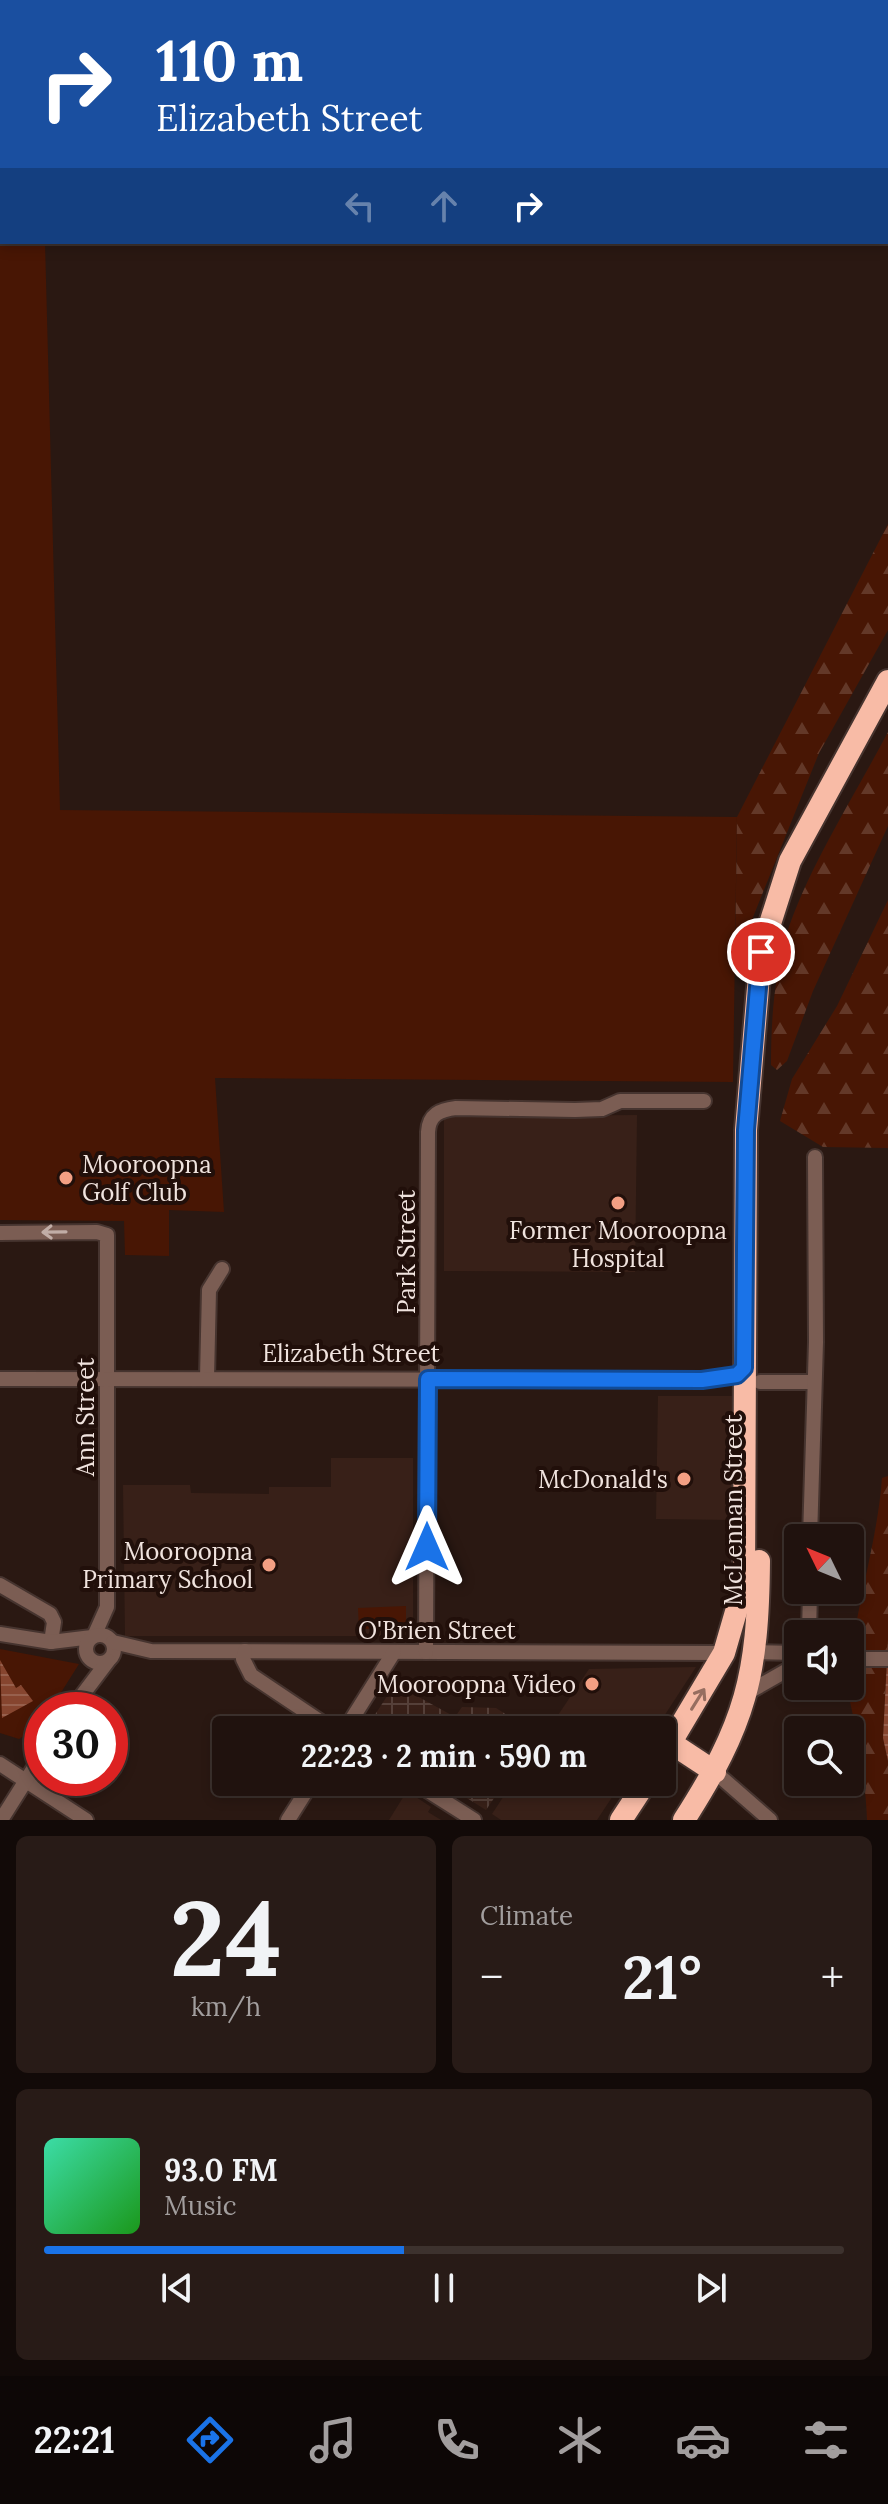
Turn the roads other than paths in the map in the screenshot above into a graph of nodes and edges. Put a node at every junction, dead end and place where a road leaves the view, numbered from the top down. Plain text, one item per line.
1 (888, 681) edge
2 (704, 1101) dead end
3 (815, 1157) dead end
4 (0, 1233) edge
5 (222, 1269) dead end
6 (750, 1376) junction
7 (207, 1378) junction
8 (0, 1379) edge
9 (428, 1379) junction
10 (107, 1380) junction
11 (702, 1380) junction
12 (814, 1382) junction
13 (810, 1524) edge
14 (0, 1585) edge
15 (107, 1599) junction
16 (0, 1634) edge
17 (93, 1636) junction
18 (112, 1641) junction
19 (51, 1642) junction
20 (151, 1651) junction
21 (245, 1651) junction
22 (394, 1652) junction
23 (426, 1652) junction
24 (756, 1652) junction
25 (724, 1653) junction
26 (784, 1653) edge
27 (89, 1658) junction
28 (864, 1659) edge
29 (888, 1659) edge
30 (108, 1660) junction
31 (784, 1672) edge
32 (81, 1692) edge
33 (82, 1692) edge
34 (747, 1693) junction
35 (312, 1716) edge
36 (354, 1716) edge
37 (676, 1733) edge
38 (676, 1754) edge
39 (0, 1764) edge
40 (715, 1772) junction
41 (24, 1780) edge
42 (24, 1784) edge
43 (49, 1796) edge
44 (303, 1796) edge
45 (436, 1796) edge
46 (637, 1796) edge
47 (1, 1820) edge
48 (86, 1820) edge
49 (288, 1820) edge
50 (474, 1820) edge
51 (621, 1820) edge
52 (684, 1820) edge
53 (770, 1820) edge

1 - 6 highway, McLennan Street
2 - 9 street, Park Street
3 - 12 street
10 -> 4 street, Ann Street
5 - 7 street
6 - 11 street, Elizabeth Street
6 - 11 street, Elizabeth Street
6 - 12 street, Elizabeth Street
6 - 24 highway, McLennan Street
6 - 25 highway, McLennan Street
7 - 9 street, Elizabeth Street
7 - 10 street, Elizabeth Street
8 - 10 street, Elizabeth Street
9 - 11 street, Elizabeth Street
9 - 23 street, Park Street
10 - 15 street, Ann Street
12 - 13 street
14 - 19 street
15 - 17 street, Ann Street
15 - 18 street, Ann Street
16 - 19 street
17 - 18 street
17 - 19 street
17 - 27 street
18 - 20 street, O'Brien Street
18 - 30 street
19 - 27 street
20 - 21 street, O'Brien Street
20 - 30 street, O'Brien Street
21 - 22 street, O'Brien Street
21 - 35 street
22 - 23 street, O'Brien Street
22 - 36 street
23 - 25 street, O'Brien Street
24 - 25 highway
24 - 26 street
24 - 34 highway, McLennan Street
37 -> 25 highway, McLennan Street
27 - 30 street
27 - 32 street
28 - 29 street
30 - 33 street
31 - 34 street
34 - 40 highway, McLennan Street
38 - 40 highway
39 - 41 street
40 - 52 highway, McLennan Street
40 - 53 street
42 - 47 street
43 - 48 street
44 - 49 street
45 - 50 street
46 - 51 highway

